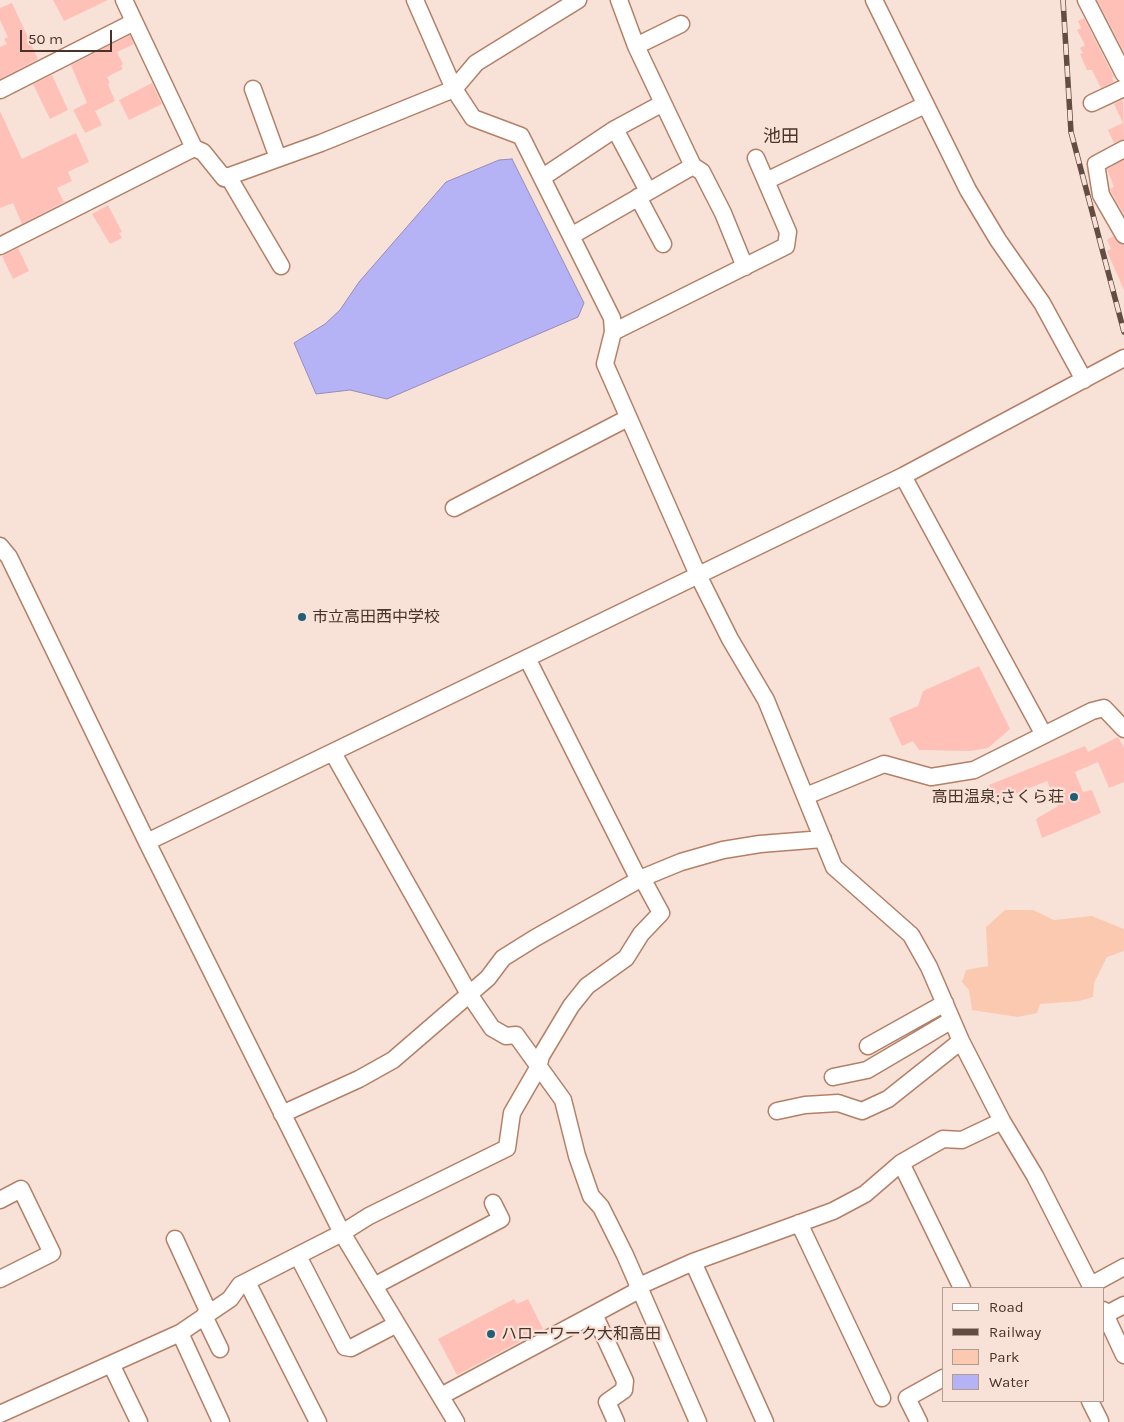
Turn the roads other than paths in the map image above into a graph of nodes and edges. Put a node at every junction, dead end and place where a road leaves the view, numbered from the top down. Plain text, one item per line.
1 (124, 0) edge
2 (415, 0) edge
3 (578, 0) edge
4 (619, 0) edge
5 (874, 0) edge
6 (1086, 0) edge
7 (134, 22) junction
8 (681, 24) dead end
9 (636, 46) junction
10 (1124, 74) edge
11 (1124, 88) edge
12 (253, 89) dead end
13 (454, 89) junction
14 (0, 90) edge
15 (1092, 103) dead end
16 (663, 104) junction
17 (925, 105) junction
18 (615, 129) junction
19 (194, 148) junction
20 (1124, 149) edge
21 (278, 158) junction
22 (756, 158) dead end
23 (693, 166) junction
24 (228, 176) junction
25 (543, 177) junction
26 (766, 181) junction
27 (643, 194) junction
28 (571, 236) junction
29 (1124, 236) edge
30 (663, 244) dead end
31 (0, 246) edge
32 (281, 266) dead end
33 (745, 266) junction
34 (613, 332) junction
35 (1124, 358) edge
36 (1084, 380) junction
37 (628, 418) junction
38 (904, 476) junction
39 (454, 508) dead end
40 (0, 546) edge
41 (698, 575) junction
42 (527, 658) junction
43 (1124, 729) edge
44 (1044, 736) junction
45 (333, 753) junction
46 (806, 796) junction
47 (823, 839) junction
48 (147, 842) junction
49 (641, 879) junction
50 (470, 994) junction
51 (945, 1003) junction
52 (952, 1020) junction
53 (962, 1041) junction
54 (868, 1046) dead end
55 (538, 1068) junction
56 (833, 1077) dead end
57 (777, 1111) dead end
58 (282, 1114) junction
59 (1002, 1121) junction
60 (901, 1163) junction
61 (0, 1200) edge
62 (492, 1203) dead end
63 (799, 1223) junction
64 (342, 1233) junction
65 (175, 1239) dead end
66 (298, 1256) junction
67 (693, 1262) junction
68 (1124, 1267) edge
69 (0, 1279) edge
70 (247, 1282) junction
71 (374, 1286) junction
72 (962, 1287) edge
73 (1092, 1287) edge
74 (638, 1288) junction
75 (1124, 1305) edge
76 (1104, 1313) edge
77 (594, 1314) junction
78 (207, 1315) junction
79 (397, 1324) junction
80 (180, 1332) junction
81 (220, 1349) dead end
82 (1124, 1356) edge
83 (111, 1364) junction
84 (942, 1379) edge
85 (441, 1396) junction
86 (882, 1398) dead end
87 (1090, 1402) edge
88 (0, 1414) edge
89 (1100, 1421) dead end
90 (140, 1422) edge
91 (221, 1422) edge
92 (318, 1422) edge
93 (456, 1422) edge
94 (616, 1422) edge
95 (698, 1422) edge
96 (765, 1422) edge
97 (919, 1422) edge

1 - 7 street
2 - 13 street
3 - 13 street
4 - 9 street
5 - 17 street
6 - 10 street
7 - 14 street
7 - 19 street
8 - 9 street
9 - 16 street
11 - 15 street
12 - 21 street
13 - 21 street
13 - 25 street
16 - 18 street
16 - 23 street
17 - 26 street
17 - 36 street
18 - 25 street
18 - 27 street
19 - 24 street
19 - 31 street
20 - 29 street
21 - 24 street
22 - 26 street
23 - 27 street
23 - 33 street
24 - 32 street
25 - 28 street
26 - 33 street
27 - 28 street
27 - 30 street
28 - 34 street
33 - 34 street
34 - 37 street
35 - 36 street
36 - 38 street
37 - 39 street
37 - 41 street
38 - 41 street
38 - 44 street
40 - 48 street
41 - 42 street
41 - 46 street
42 - 45 street
42 - 49 street
43 - 44 street
44 - 46 street
45 - 48 street
45 - 50 street
46 - 47 street
47 - 49 street
47 - 51 street
48 - 58 street
49 - 50 street
49 - 55 street
50 - 55 street
50 - 58 street
51 - 52 street
51 - 54 street
52 - 53 street
52 - 56 street
53 - 57 street
53 - 59 street
55 - 64 street
55 - 74 street
58 - 64 street
59 - 60 street
59 - 73 street
60 - 63 street
60 - 72 street
61 - 69 street
62 - 71 street
63 - 67 street
63 - 86 street
64 - 66 street
64 - 71 street
65 - 78 street
66 - 70 street
66 - 79 street
67 - 74 street
67 - 96 street
68 - 73 street
70 - 78 street
70 - 92 street
71 - 79 street
74 - 77 street
74 - 95 street
75 - 76 street
76 - 82 street
77 - 85 street
77 - 94 street
78 - 80 street
78 - 81 street
79 - 85 street
80 - 83 street
80 - 91 street
83 - 88 street
83 - 90 street
84 - 97 street
85 - 93 street
87 - 89 street

